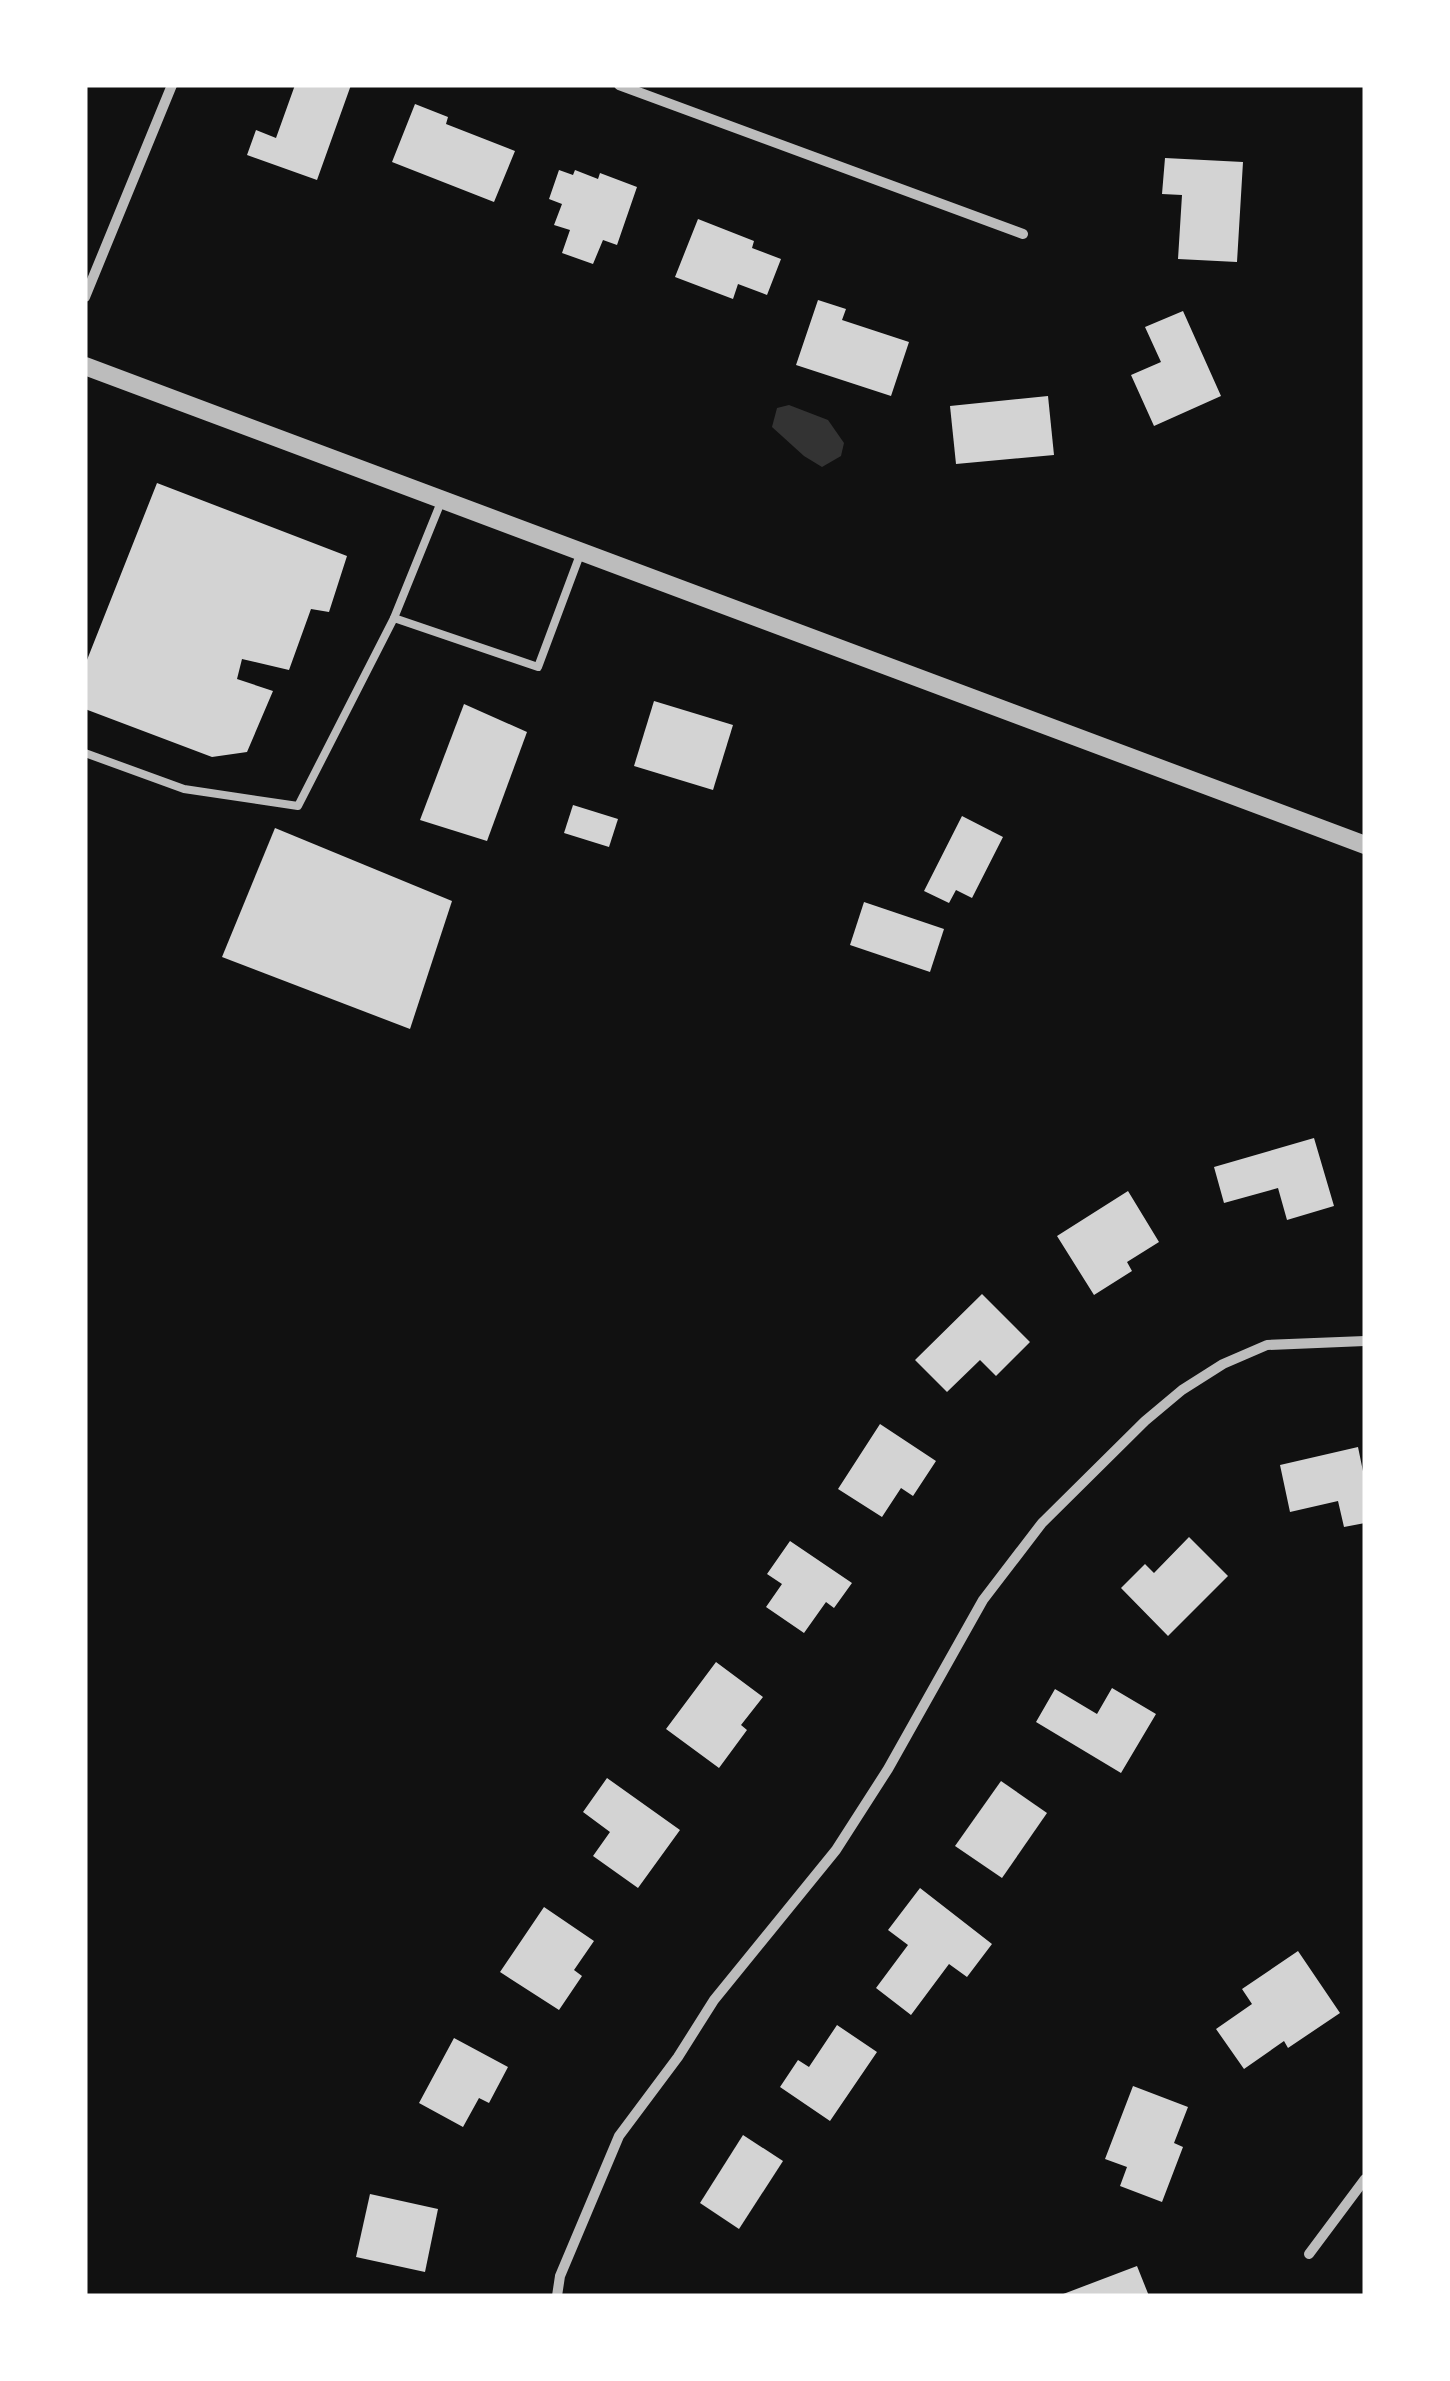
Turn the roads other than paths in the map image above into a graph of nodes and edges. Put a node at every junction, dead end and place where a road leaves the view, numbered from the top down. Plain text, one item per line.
1 (172, 85) edge
2 (619, 85) edge
3 (1024, 234) dead end
4 (85, 297) edge
5 (85, 366) edge
6 (442, 500) junction
7 (581, 552) junction
8 (394, 618) junction
9 (85, 753) edge
10 (1365, 845) edge
11 (1365, 1341) edge
12 (1365, 2179) edge
13 (1309, 2254) dead end
14 (557, 2296) edge

1 - 4 street
2 - 3 street
5 - 6 street
6 - 7 street
6 - 8 lane
7 - 8 lane
7 - 10 street
8 - 9 lane
11 - 14 street
12 - 13 street

